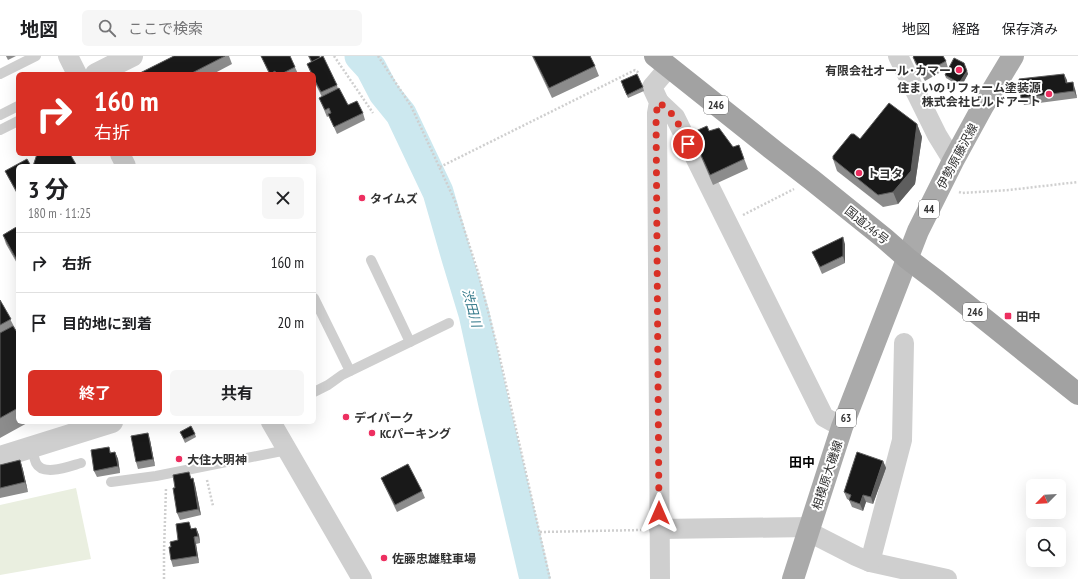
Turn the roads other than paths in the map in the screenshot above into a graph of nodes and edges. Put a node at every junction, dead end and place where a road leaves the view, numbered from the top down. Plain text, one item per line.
1 (36, 56) edge
2 (68, 56) edge
3 (132, 56) edge
4 (898, 56) edge
5 (1013, 56) edge
6 (662, 61) edge
7 (76, 72) edge
8 (100, 72) edge
9 (0, 74) edge
10 (657, 93) junction
11 (16, 107) edge
12 (0, 115) edge
13 (16, 122) edge
14 (0, 130) edge
15 (953, 161) junction
16 (908, 259) junction
17 (371, 260) dead end
18 (316, 302) edge
19 (449, 323) dead end
20 (410, 342) junction
21 (904, 343) dead end
22 (350, 371) junction
23 (316, 391) edge
24 (1078, 394) edge
25 (106, 424) edge
26 (272, 424) edge
27 (842, 427) junction
28 (32, 447) junction
29 (287, 450) junction
30 (0, 457) edge
31 (81, 463) dead end
32 (111, 482) dead end
33 (659, 529) junction
34 (810, 529) junction
35 (870, 562) junction
36 (362, 579) edge
37 (660, 579) edge
38 (793, 579) edge
39 (947, 579) edge

1 - 9 lane
2 - 7 street
3 - 8 street
4 - 15 street
5 - 15 main road, 伊勢原藤沢線 / 44
6 - 10 street
6 - 16 highway, 国道246号 / 246
10 - 27 street
10 - 33 street
11 - 12 lane
13 - 14 lane
15 - 16 main road, 伊勢原藤沢線 / 44
16 - 24 highway, 国道246号 / 246
16 - 27 main road, 相模原大磯線 / 63
17 - 20 lane
18 - 22 lane
19 - 20 lane
20 - 22 lane
21 - 35 street
22 - 23 lane
25 - 28 street
26 - 29 street
27 - 34 main road, 相模原大磯線 / 63
28 - 30 street
28 - 31 lane
29 - 32 lane
29 - 36 street
33 - 34 street
33 - 37 street
34 - 35 street
34 - 38 main road, 相模原大磯線 / 63
35 - 39 street

